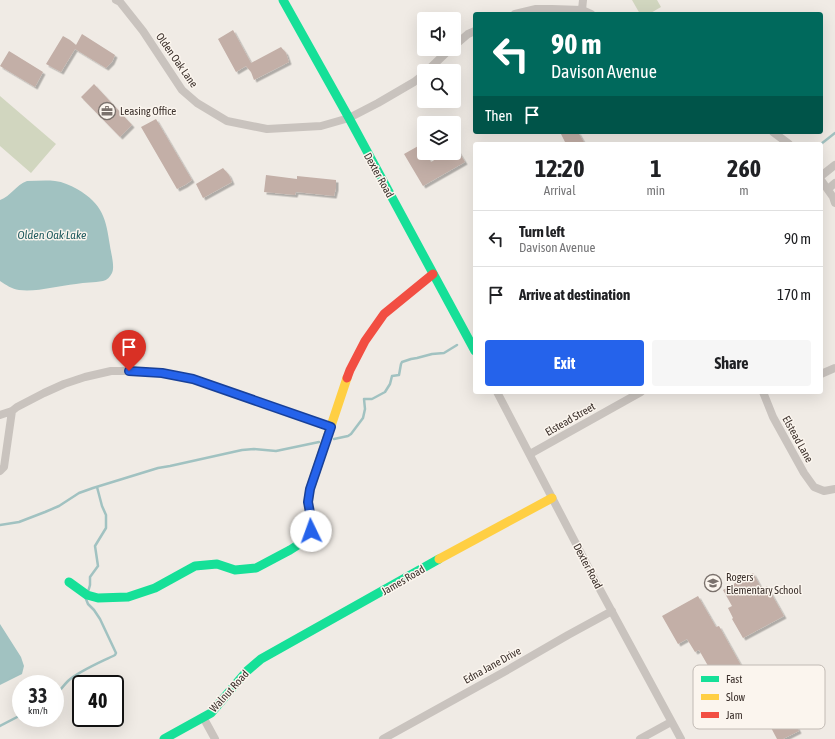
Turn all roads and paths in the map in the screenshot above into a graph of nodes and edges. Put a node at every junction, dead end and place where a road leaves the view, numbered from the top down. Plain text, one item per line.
1 (116, 0) edge
2 (283, 0) edge
3 (583, 0) edge
4 (582, 10) junction
5 (523, 12) edge
6 (586, 12) edge
7 (473, 32) edge
8 (461, 40) edge
9 (443, 56) edge
10 (434, 64) edge
11 (417, 80) edge
12 (349, 118) junction
13 (775, 134) edge
14 (786, 142) edge
15 (835, 165) edge
16 (823, 174) edge
17 (823, 183) edge
18 (835, 183) edge
19 (828, 189) junction
20 (835, 203) edge
21 (434, 274) junction
22 (473, 347) edge
23 (835, 368) edge
24 (823, 373) edge
25 (498, 394) edge
26 (637, 394) edge
27 (765, 394) edge
28 (12, 411) junction
29 (0, 415) edge
30 (331, 427) junction
31 (530, 454) junction
32 (0, 471) edge
33 (835, 489) edge
34 (552, 498) junction
35 (70, 582) dead end
36 (612, 611) junction
37 (255, 664) joint
38 (203, 717) junction
39 (671, 722) junction
40 (164, 739) edge
41 (215, 739) edge
42 (383, 739) edge
43 (640, 739) edge
44 (680, 739) edge

1 - 12 street, Olden Oak Lane
2 - 12 street, Dexter Road
3 - 4 street
4 - 5 street
4 - 6 street
7 - 8 street
9 - 10 street
11 - 12 street, Olden Oak Lane
12 - 21 street, Dexter Road
13 - 14 street
15 - 16 street
17 - 19 street
18 - 19 street
19 - 20 street
21 - 22 street, Dexter Road
21 - 30 street
23 - 24 street
25 - 31 street, Dexter Road
26 - 31 street, Elstead Street
27 - 33 street, Elstead Lane
28 - 29 street
28 - 30 street
28 - 32 street
30 - 35 street
31 - 34 street, Dexter Road
34 - 36 street, Dexter Road
34 - 37 street, James Road
36 - 39 street, Dexter Road
36 - 42 street, Edna Jane Drive
37 - 38 street, Walnut Road
38 - 40 street
38 - 41 street, Walnut Road
39 - 43 street
39 - 44 street, Dexter Road

